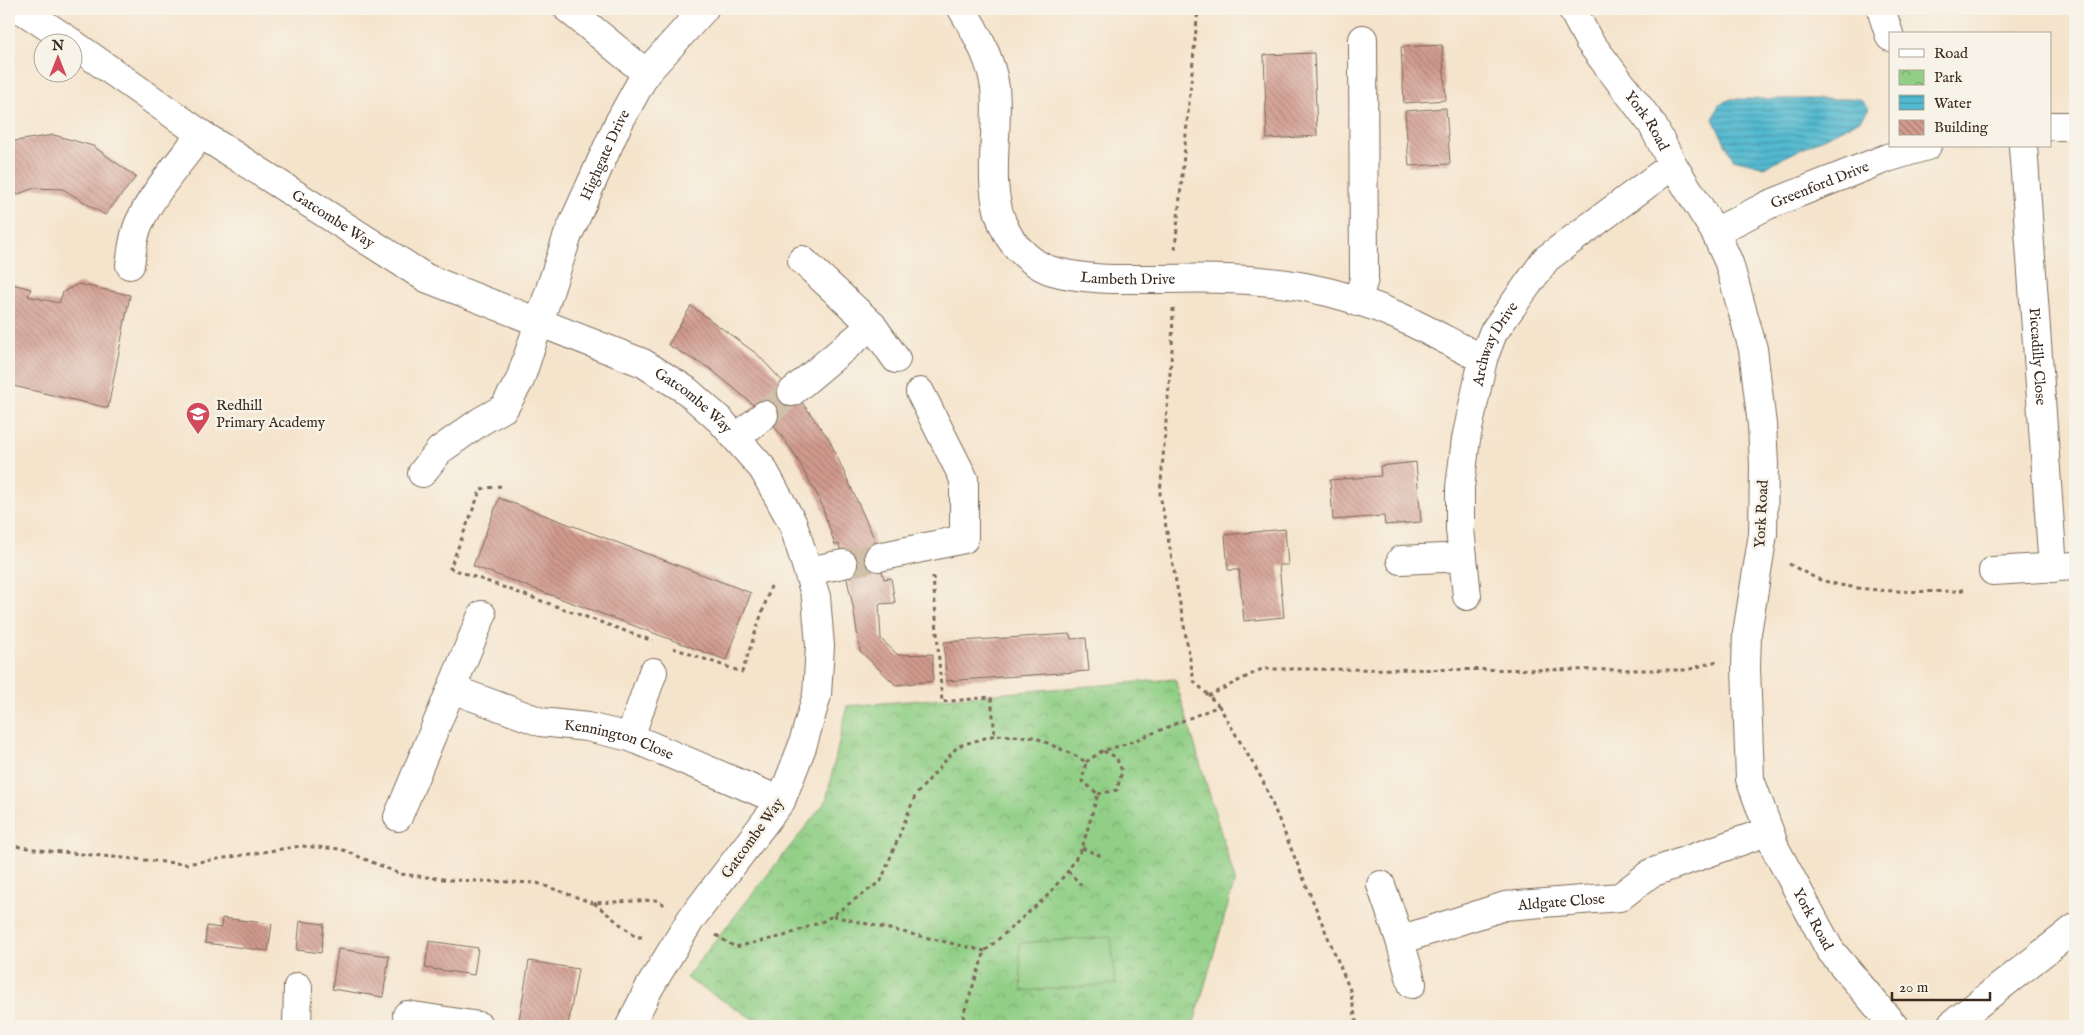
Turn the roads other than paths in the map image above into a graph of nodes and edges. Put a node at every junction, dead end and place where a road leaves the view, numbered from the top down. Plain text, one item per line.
1 (22, 9) edge
2 (568, 9) edge
3 (704, 9) edge
4 (962, 9) edge
5 (1572, 9) edge
6 (1881, 9) edge
7 (56, 32) edge
8 (1889, 34) edge
9 (1363, 39) dead end
10 (82, 50) edge
11 (646, 73) junction
12 (2052, 126) edge
13 (2075, 126) edge
14 (202, 134) junction
15 (1918, 148) edge
16 (2023, 148) edge
17 (1673, 165) junction
18 (1716, 232) junction
19 (802, 260) dead end
20 (130, 265) dead end
21 (1357, 302) junction
22 (540, 322) junction
23 (872, 325) junction
24 (896, 358) dead end
25 (1483, 358) junction
26 (792, 392) tunnel mouth
27 (920, 392) dead end
28 (764, 415) tunnel mouth
29 (736, 438) junction
30 (422, 473) dead end
31 (878, 557) tunnel mouth
32 (1463, 557) junction
33 (1401, 560) dead end
34 (843, 564) tunnel mouth
35 (2064, 567) edge
36 (808, 571) junction
37 (1994, 572) road end
38 (1467, 596) dead end
39 (482, 615) dead end
40 (653, 672) dead end
41 (452, 689) junction
42 (630, 737) junction
43 (781, 801) junction
44 (398, 817) dead end
45 (1769, 831) junction
46 (1381, 885) dead end
47 (2075, 928) edge
48 (1400, 940) junction
49 (1412, 984) dead end
50 (298, 987) dead end
51 (407, 1015) dead end
52 (1889, 1025) edge
53 (297, 1026) edge
54 (479, 1026) edge
55 (630, 1026) edge
56 (1950, 1026) edge

1 - 7 street, Gatcombe Way
2 - 11 street
3 - 11 street, Highgate Drive
4 - 21 street, Lambeth Drive
5 - 17 street, York Road
6 - 8 street
9 - 21 street
10 - 14 street, Gatcombe Way
11 - 22 street, Highgate Drive
12 - 13 street
14 - 20 street
14 - 22 street, Gatcombe Way
15 - 18 street, Greenford Drive
16 - 35 street, Piccadilly Close
17 - 18 street, York Road
17 - 25 street, Archway Drive
18 - 45 street, York Road
19 - 23 street
21 - 25 street, Lambeth Drive
22 - 29 street, Gatcombe Way
22 - 30 street, Highgate Drive
23 - 24 street
23 - 26 street
25 - 32 street, Archway Drive
27 - 31 street
28 - 29 street
29 - 36 street, Gatcombe Way
32 - 33 street
32 - 38 street, Archway Drive
34 - 36 street
35 - 37 street, Piccadilly Close
36 - 43 street, Gatcombe Way
39 - 41 street
40 - 42 street
41 - 42 street, Kennington Close
41 - 44 street
42 - 43 street, Kennington Close
43 - 55 street, Gatcombe Way
45 - 48 street, Aldgate Close
45 - 52 street, York Road
46 - 48 street
47 - 56 street
48 - 49 street
50 - 53 street
51 - 54 street

